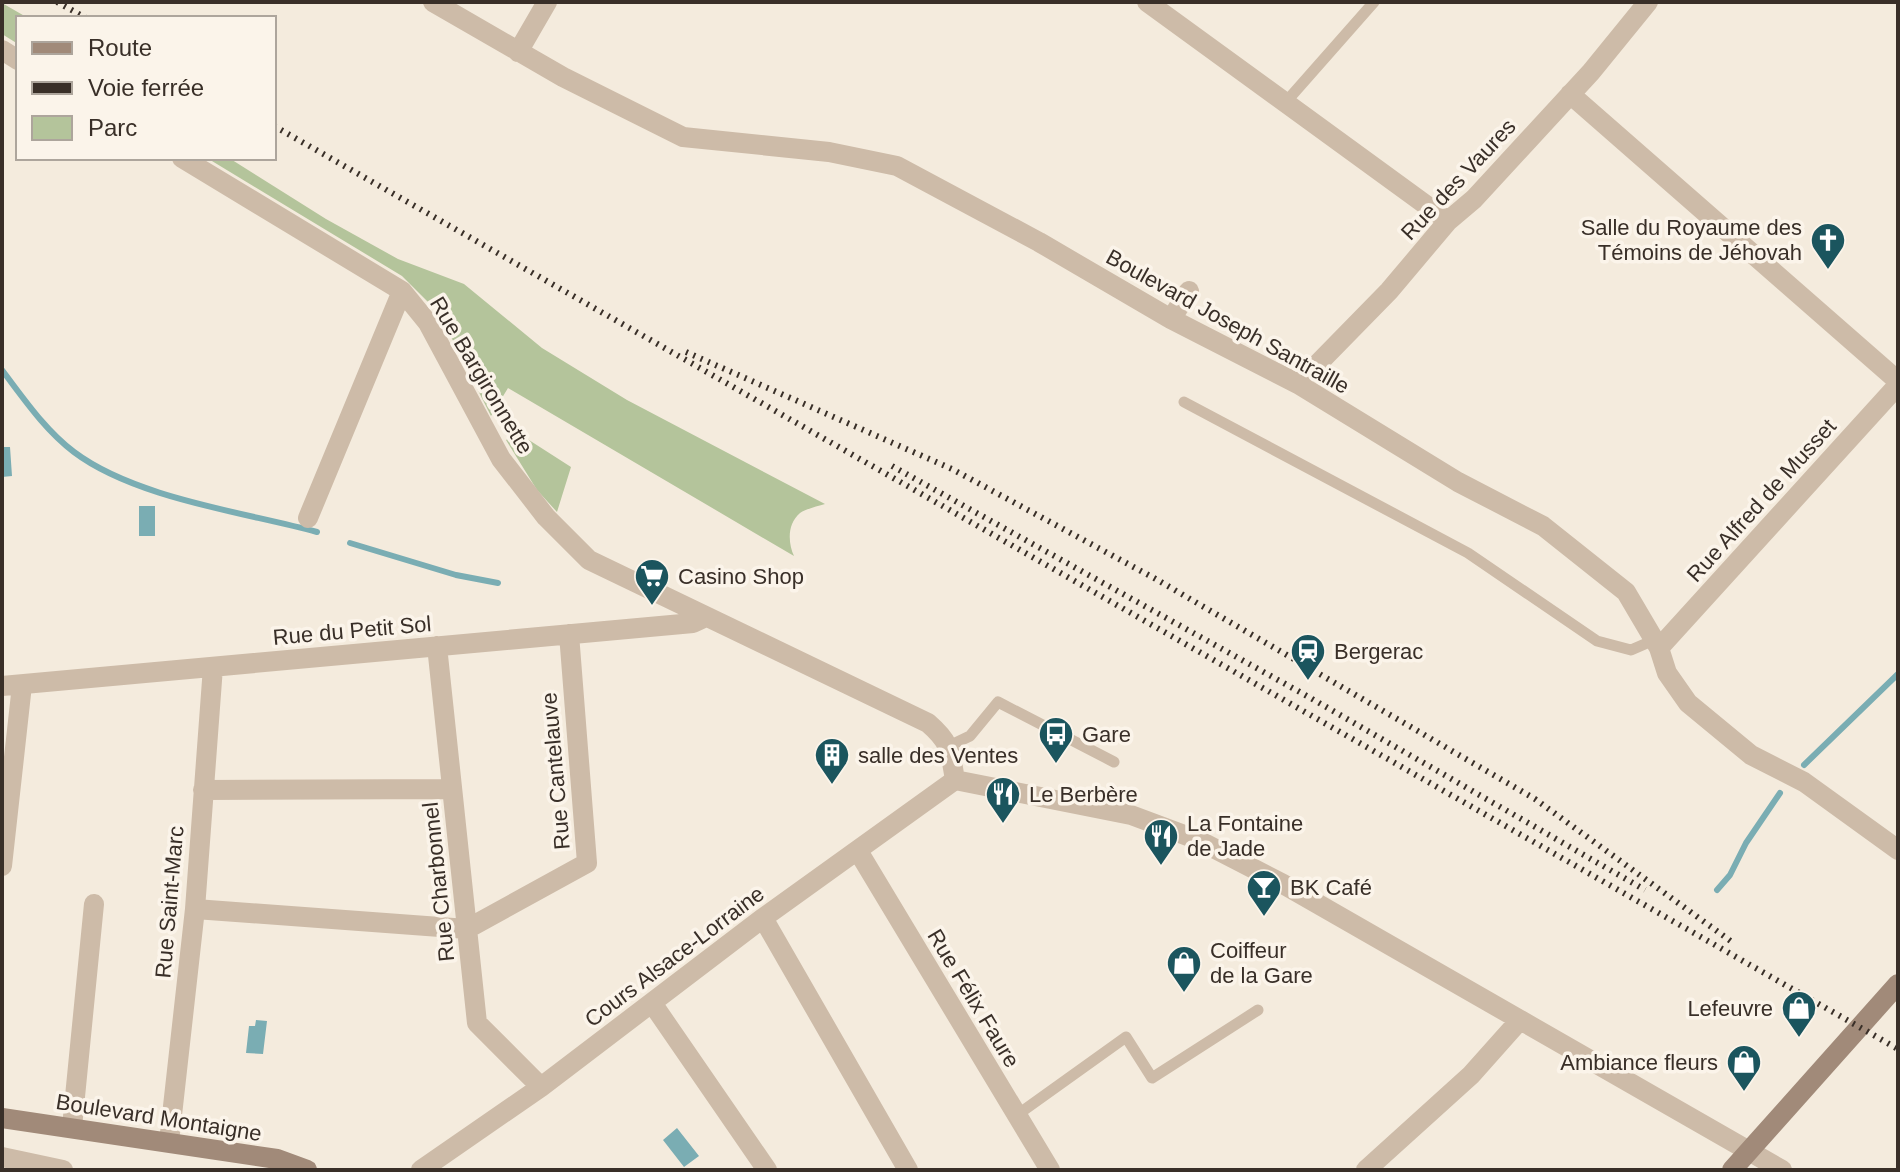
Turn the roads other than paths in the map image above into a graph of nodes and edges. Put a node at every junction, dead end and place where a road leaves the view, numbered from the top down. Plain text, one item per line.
1 (433, 2) edge
2 (547, 2) edge
3 (1147, 2) edge
4 (1374, 2) edge
5 (1648, 2) edge
6 (518, 52) junction
7 (1570, 94) junction
8 (1285, 103) junction
9 (185, 160) edge
10 (1448, 221) junction
11 (402, 291) junction
12 (1189, 291) dead end
13 (1171, 319) junction
14 (1898, 383) edge
15 (1298, 384) junction
16 (1184, 402) dead end
17 (308, 518) dead end
18 (706, 617) junction
19 (569, 634) junction
20 (1657, 644) junction
21 (437, 646) junction
22 (213, 667) junction
23 (12, 686) edge
24 (949, 746) junction
25 (1114, 762) dead end
26 (955, 780) junction
27 (452, 789) junction
28 (203, 790) junction
29 (1898, 850) edge
30 (858, 851) junction
31 (2, 858) edge
32 (2, 866) edge
33 (94, 904) dead end
34 (195, 909) junction
35 (763, 918) junction
36 (467, 929) junction
37 (1898, 984) edge
38 (652, 1003) junction
39 (1258, 1010) dead end
40 (1520, 1020) junction
41 (541, 1087) junction
42 (1017, 1115) junction
43 (2, 1118) edge
44 (72, 1127) junction
45 (169, 1142) junction
46 (1748, 1151) junction
47 (2, 1157) edge
48 (63, 1170) edge
49 (307, 1170) edge
50 (421, 1170) edge
51 (767, 1170) edge
52 (908, 1170) edge
53 (1050, 1170) edge
54 (1366, 1170) edge
55 (1732, 1170) edge
56 (1782, 1170) edge

1 - 6 street, Boulevard Joseph Santraille
2 - 6 street
3 - 8 street
4 - 8 lane
5 - 7 street, Rue des Vaures
6 - 13 street, Boulevard Joseph Santraille
7 - 10 street, Rue des Vaures
7 - 14 street
8 - 10 street
9 - 11 street, Rue Bargironnette
10 - 15 street, Rue des Vaures
11 - 17 street
11 - 18 street, Rue Bargironnette
12 - 13 street
13 - 15 street, Boulevard Joseph Santraille
14 - 20 street, Rue Alfred de Musset
15 - 20 street, Boulevard Joseph Santraille
16 - 20 lane
18 - 19 street, Rue du Petit Sol
18 - 24 street, Rue Bargironnette
19 - 21 street, Rue du Petit Sol
19 - 36 street, Rue Cantelauve
20 - 29 street, Boulevard Joseph Santraille
21 - 22 street, Rue du Petit Sol
21 - 27 street, Rue Charbonnel
22 - 23 street, Rue du Petit Sol
22 - 28 street, Rue Saint-Marc
23 - 31 street
24 - 25 lane
24 - 26 street
26 - 30 street, Cours Alsace-Lorraine
26 - 40 street
27 - 28 street
27 - 36 street, Rue Charbonnel
28 - 34 street, Rue Saint-Marc
30 - 35 street, Cours Alsace-Lorraine
30 - 42 street, Rue Félix Faure
31 - 32 street
33 - 44 street
34 - 36 street
34 - 45 street, Rue Saint-Marc
35 - 38 street, Cours Alsace-Lorraine
35 - 52 street
36 - 41 street, Rue Charbonnel
37 - 46 main road
38 - 41 street, Cours Alsace-Lorraine
38 - 51 street
39 - 42 lane
40 - 46 street
40 - 54 street
41 - 50 street, Cours Alsace-Lorraine
42 - 53 street, Rue Félix Faure
43 - 44 main road, Boulevard Montaigne
44 - 45 main road, Boulevard Montaigne
45 - 49 main road, Boulevard Montaigne
46 - 55 main road
46 - 56 street
47 - 48 street

